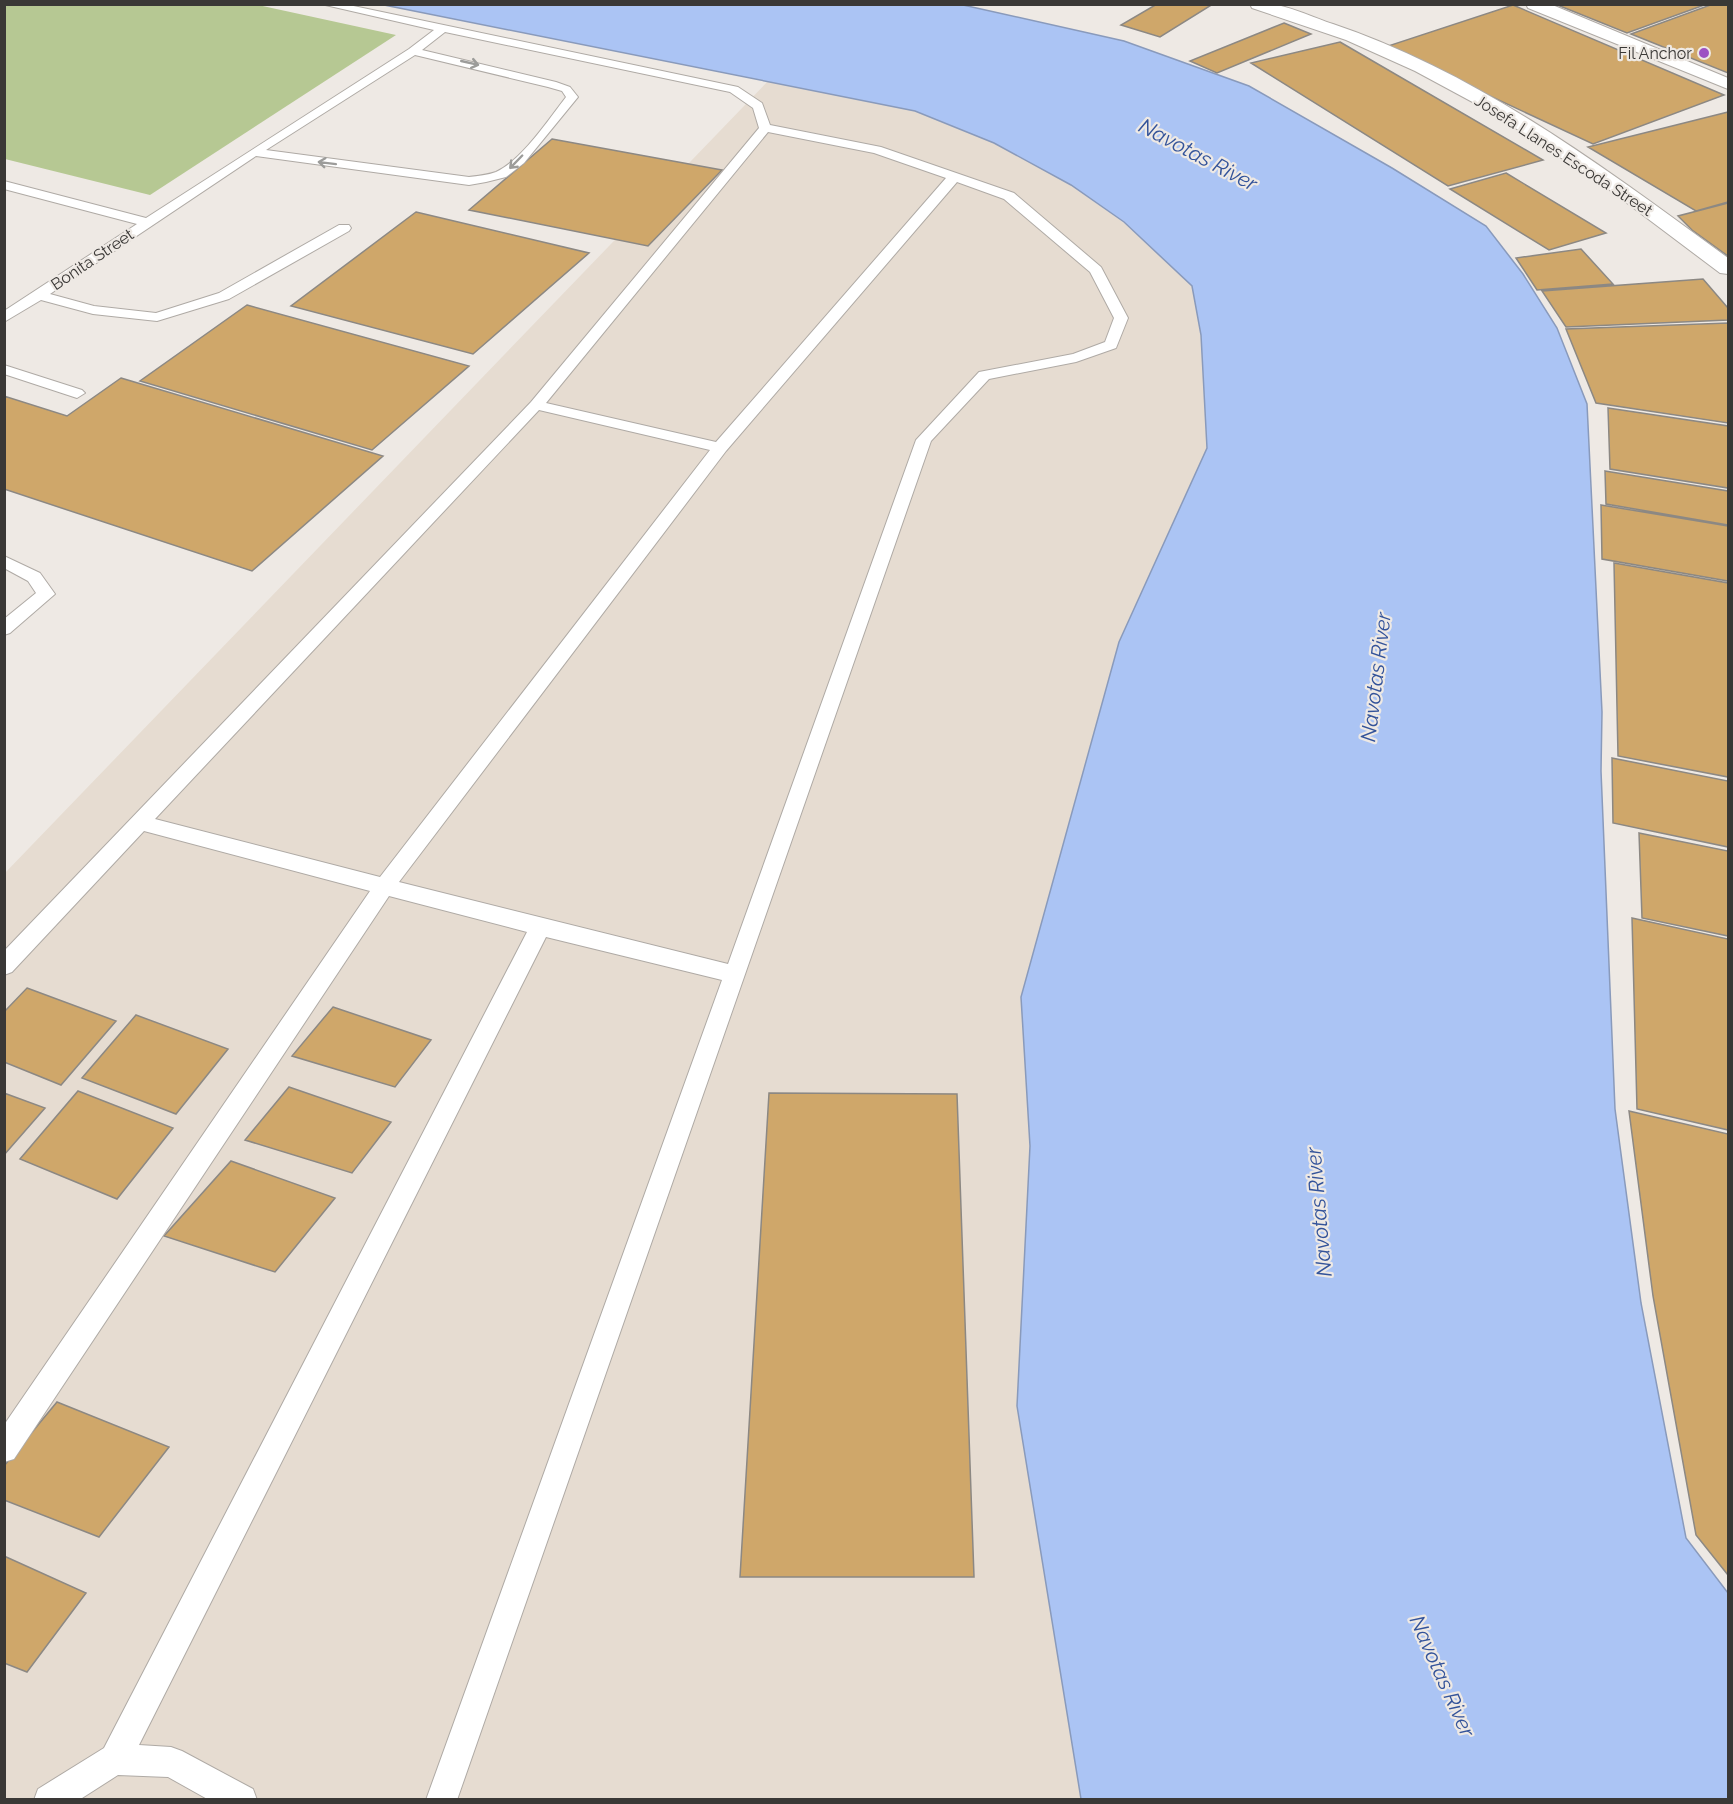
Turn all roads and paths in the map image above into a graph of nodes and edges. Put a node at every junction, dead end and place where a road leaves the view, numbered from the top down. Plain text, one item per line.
1 (326, 4) edge
2 (1258, 4) edge
3 (1534, 4) edge
4 (442, 29) junction
5 (413, 51) junction
6 (1728, 84) edge
7 (765, 128) junction
8 (254, 152) junction
9 (954, 177) junction
10 (4, 185) edge
11 (23, 190) junction
12 (4, 200) edge
13 (147, 222) junction
14 (344, 228) dead end
15 (1728, 268) edge
16 (38, 296) junction
17 (4, 318) edge
18 (4, 369) edge
19 (77, 393) dead end
20 (536, 405) junction
21 (720, 448) junction
22 (4, 561) edge
23 (4, 629) edge
24 (141, 823) junction
25 (384, 887) junction
26 (540, 927) junction
27 (4, 966) edge
28 (734, 974) junction
29 (4, 1449) edge
30 (115, 1759) junction
31 (49, 1800) edge
32 (242, 1800) edge
33 (441, 1800) edge

1 - 4 lane
2 - 15 street, Josefa Llanes Escoda Street
3 - 6 street
4 - 5 lane
4 - 7 lane
5 - 8 lane
5 -> 8 lane
7 - 9 lane
7 - 20 lane
8 - 13 lane
9 - 21 lane
9 - 28 lane
10 - 11 lane, Bonita Street
11 - 12 lane
11 - 13 lane, Bonita Street
13 - 16 lane, Bonita Street
14 - 16 lane
16 - 17 lane, Bonita Street
18 - 19 lane
20 - 21 lane
20 - 24 lane
21 - 25 lane
22 - 23 lane
24 - 25 lane
24 - 27 lane
25 - 26 lane
25 - 29 lane
26 - 28 lane
26 - 30 lane
28 - 33 lane
30 - 31 lane
30 - 32 lane

